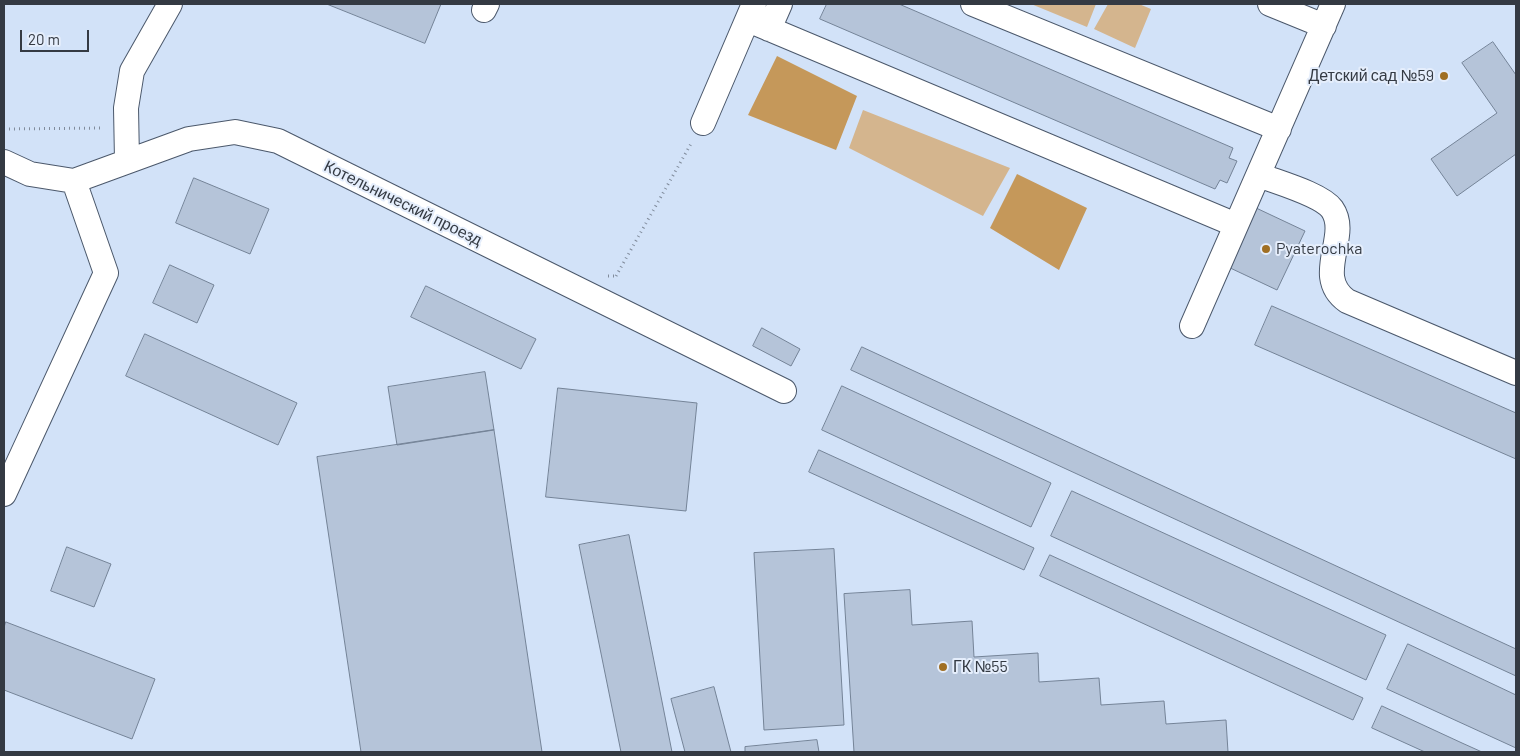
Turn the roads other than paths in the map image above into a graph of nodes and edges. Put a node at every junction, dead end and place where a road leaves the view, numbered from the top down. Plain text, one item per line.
1 (170, 4) edge
2 (780, 4) edge
3 (973, 4) edge
4 (1270, 4) edge
5 (1333, 4) edge
6 (757, 18) edge
7 (1324, 26) junction
8 (703, 123) road end
9 (1279, 129) junction
10 (127, 160) junction
11 (4, 162) edge
12 (1259, 175) junction
13 (74, 181) junction
14 (1236, 225) junction
15 (1192, 326) dead end
16 (1516, 373) edge
17 (784, 391) dead end
18 (4, 494) edge

1 - 10 street
2 - 6 street
3 - 9 street
4 - 7 street
5 - 7 street
6 - 8 street
6 - 14 street
7 - 9 street
9 - 12 street
10 - 13 street, Котельнический проезд
10 - 17 street, Котельнический проезд
11 - 13 street
12 - 14 street
12 - 16 street
13 - 18 street
14 - 15 street

